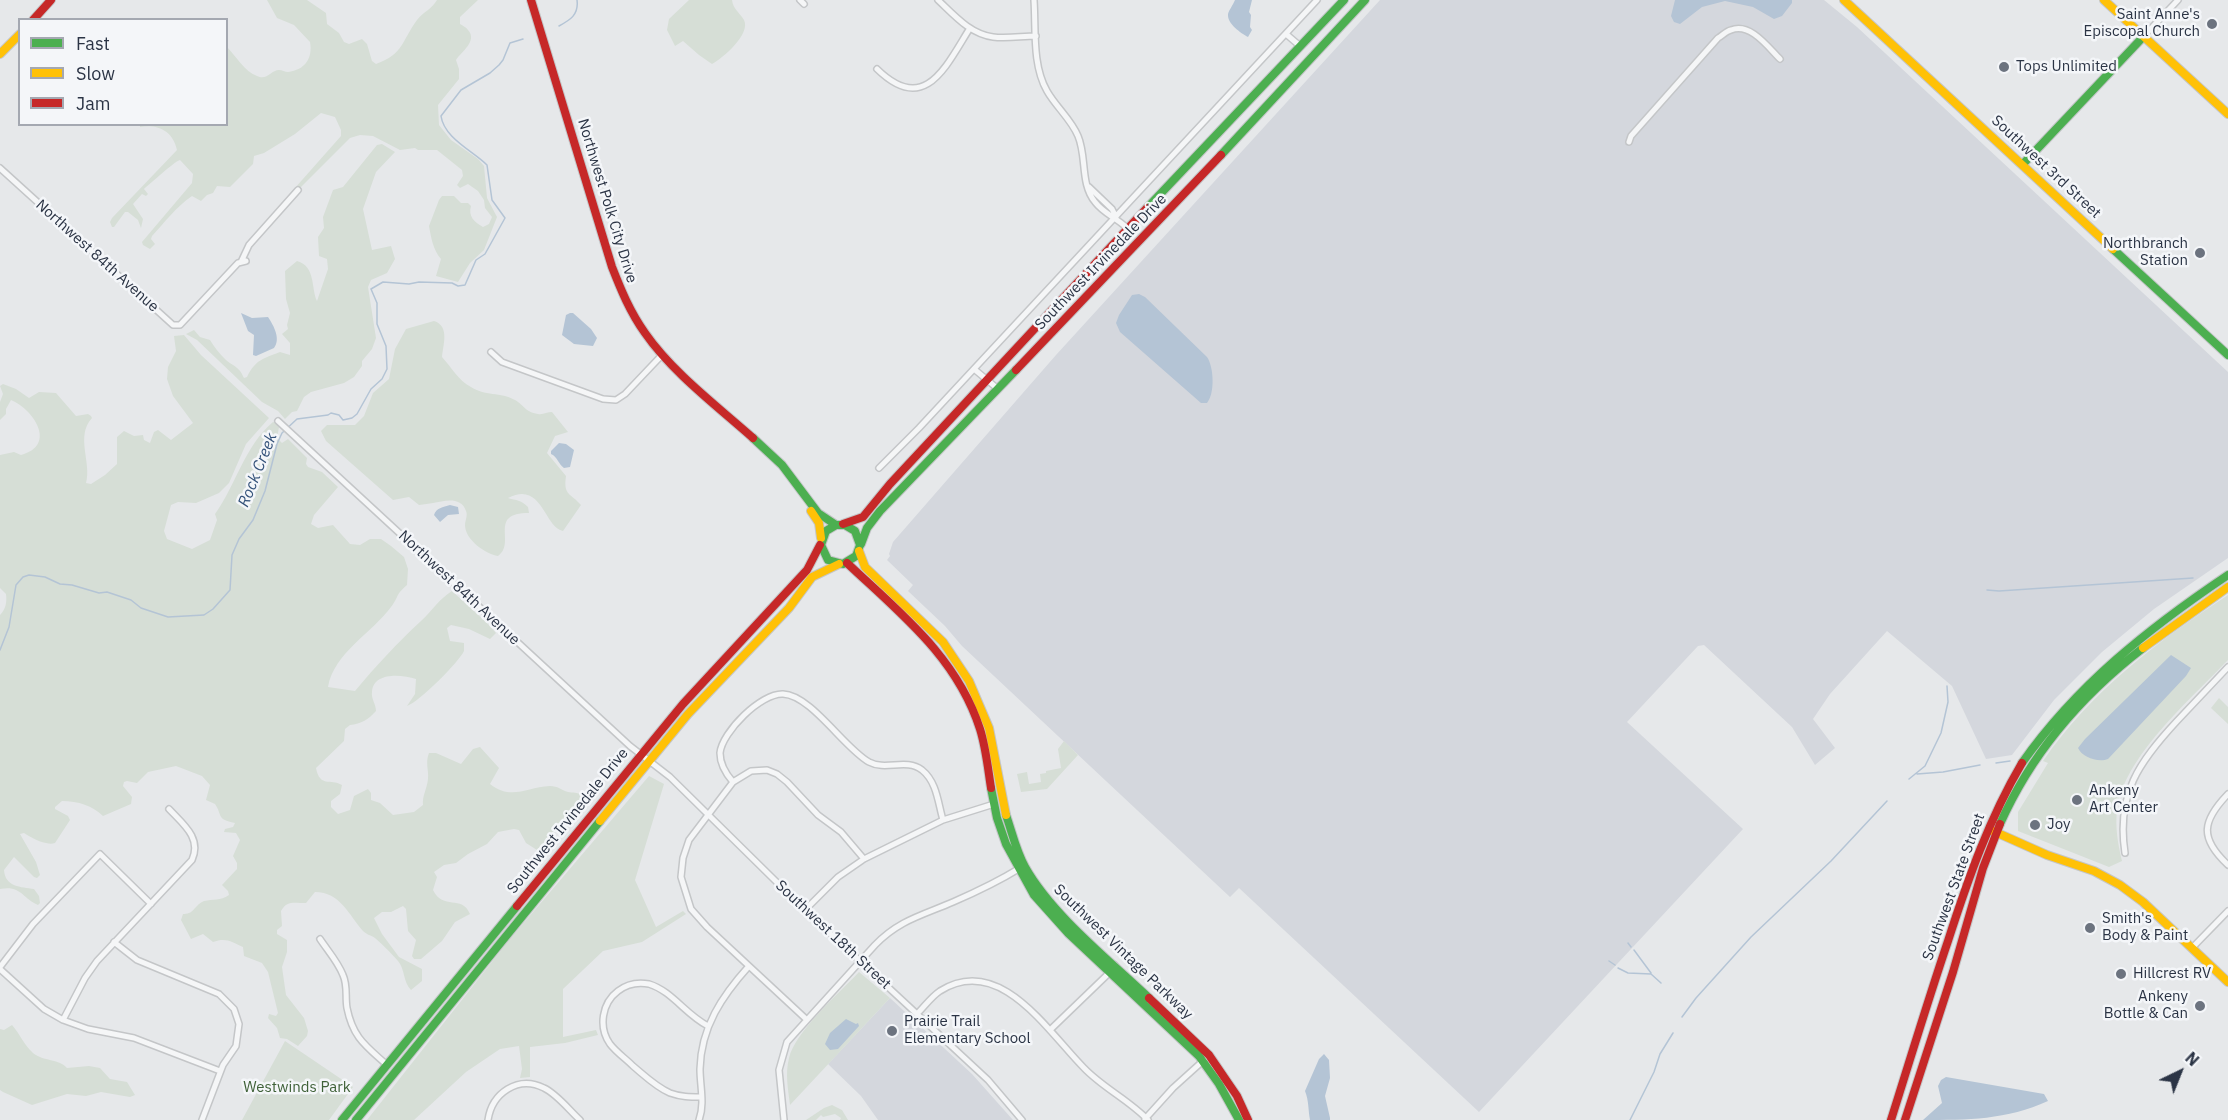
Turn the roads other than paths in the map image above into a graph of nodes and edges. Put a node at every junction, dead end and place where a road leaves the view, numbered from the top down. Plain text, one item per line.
1 (51, 0) edge
2 (531, 0) edge
3 (938, 0) edge
4 (1034, 0) edge
5 (1317, 0) edge
6 (1344, 0) edge
7 (1365, 0) edge
8 (1844, 0) edge
9 (2104, 0) edge
10 (2178, 0) edge
11 (35, 18) edge
12 (970, 28) junction
13 (1286, 34) junction
14 (18, 36) edge
15 (1036, 36) junction
16 (2144, 36) junction
17 (1300, 46) junction
18 (0, 54) edge
19 (1780, 59) dead end
20 (877, 69) dead end
21 (2228, 114) edge
22 (1629, 142) dead end
23 (2023, 164) junction
24 (0, 168) edge
25 (297, 190) dead end
26 (1116, 217) junction
27 (1127, 228) junction
28 (491, 352) dead end
29 (662, 355) junction
30 (2228, 355) edge
31 (974, 369) junction
32 (987, 380) junction
33 (998, 389) junction
34 (280, 423) dead end
35 (879, 468) dead end
36 (799, 488) junction
37 (838, 525) junction
38 (821, 541) junction
39 (859, 548) junction
40 (843, 563) junction
41 (2228, 574) edge
42 (2228, 587) edge
43 (2228, 667) edge
44 (641, 754) junction
45 (650, 761) junction
46 (733, 782) junction
47 (2228, 794) edge
48 (994, 804) junction
49 (169, 809) dead end
50 (708, 814) junction
51 (943, 820) junction
52 (1988, 829) junction
53 (1996, 832) junction
54 (2125, 853) dead end
55 (864, 859) junction
56 (2228, 865) edge
57 (1021, 868) junction
58 (151, 904) junction
59 (806, 910) junction
60 (2228, 911) edge
61 (320, 939) dead end
62 (114, 942) junction
63 (2192, 948) junction
64 (861, 961) junction
65 (748, 966) junction
66 (0, 968) edge
67 (1112, 969) junction
68 (455, 981) junction
69 (2228, 982) edge
70 (464, 988) junction
71 (917, 1014) junction
72 (806, 1019) junction
73 (63, 1020) junction
74 (708, 1026) junction
75 (1050, 1030) junction
76 (1206, 1058) junction
77 (387, 1065) junction
78 (220, 1071) junction
79 (702, 1097) junction
80 (1146, 1119) edge
81 (202, 1120) edge
82 (342, 1120) edge
83 (356, 1120) edge
84 (488, 1120) edge
85 (580, 1120) edge
86 (699, 1120) edge
87 (783, 1120) edge
88 (1022, 1120) edge
89 (1239, 1120) edge
90 (1248, 1120) edge
91 (1891, 1120) edge
92 (1905, 1120) edge

1 - 11 main road
2 - 29 main road, Northwest Polk City Drive
3 - 12 street
4 - 15 street
5 - 13 street, Southwest Irvinedale Drive
6 - 17 main road, Southwest Irvinedale Drive
7 - 33 main road, Southwest Irvinedale Drive
8 - 23 main road, Southwest 3rd Street
9 - 16 main road
10 - 16 street
12 - 15 street
12 - 20 street
13 - 17 street
13 - 26 street, Southwest Irvinedale Drive
14 - 18 main road
15 - 26 street
16 - 21 main road
16 - 23 main road
17 - 27 main road, Southwest Irvinedale Drive
19 - 22 street
23 - 30 main road, Southwest 3rd Street
24 - 25 street, Northwest 84th Avenue
26 - 27 street
26 - 31 street, Southwest Irvinedale Drive
27 - 32 main road, Southwest Irvinedale Drive
28 - 29 street
29 - 36 main road, Northwest Polk City Drive
31 - 32 street
31 - 35 street, Southwest Irvinedale Drive
32 - 33 street
32 - 37 main road, Southwest Irvinedale Drive
33 - 39 main road, Southwest Irvinedale Drive
34 - 44 street, Northwest 84th Avenue
36 - 37 main road, Northwest Polk City Drive
36 - 38 main road, Northwest Polk City Drive
37 - 38 main road, Southwest Irvinedale Drive
37 - 39 main road
38 - 40 main road
38 - 44 main road, Southwest Irvinedale Drive
39 - 40 main road, Southwest Irvinedale Drive
39 - 57 main road, Southwest Vintage Parkway
40 - 45 main road, Southwest Irvinedale Drive
40 - 48 main road, Southwest Vintage Parkway
41 - 52 main road, Southwest State Street
42 - 53 main road, Southwest State Street
43 - 54 street
44 - 45 street, Southwest 18th Street
44 - 68 main road, Southwest Irvinedale Drive
45 - 50 street, Southwest 18th Street
45 - 70 main road, Southwest Irvinedale Drive
46 - 50 street
46 - 51 street
46 - 55 street
47 - 56 street
48 - 51 street
48 - 57 main road, Southwest Vintage Parkway
49 - 58 street
50 - 59 street, Southwest 18th Street
50 - 65 street
51 - 55 street
52 - 53 main road
52 - 91 main road, Southwest State Street
53 - 63 main road
53 - 92 main road, Southwest State Street
55 - 59 street
57 - 64 street
57 - 67 main road, Southwest Vintage Parkway
58 - 62 street
58 - 66 street
59 - 64 street, Southwest 18th Street
60 - 63 street
61 - 77 street
62 - 73 street
62 - 78 street
63 - 69 main road
64 - 71 street, Southwest 18th Street
64 - 72 street
65 - 72 street
65 - 74 street
66 - 73 street
67 - 75 street
67 - 76 main road, Southwest Vintage Parkway
68 - 70 main road
68 - 77 main road, Southwest Irvinedale Drive
70 - 83 main road, Southwest Irvinedale Drive
71 - 75 street
71 - 88 street, Southwest 18th Street
72 - 87 street
73 - 78 street
74 - 79 street
74 - 79 street
75 - 80 street
76 - 80 street
76 - 89 main road, Southwest Vintage Parkway
76 - 90 main road, Southwest Vintage Parkway
77 - 82 main road, Southwest Irvinedale Drive
78 - 81 street
79 - 86 street
84 - 85 street

